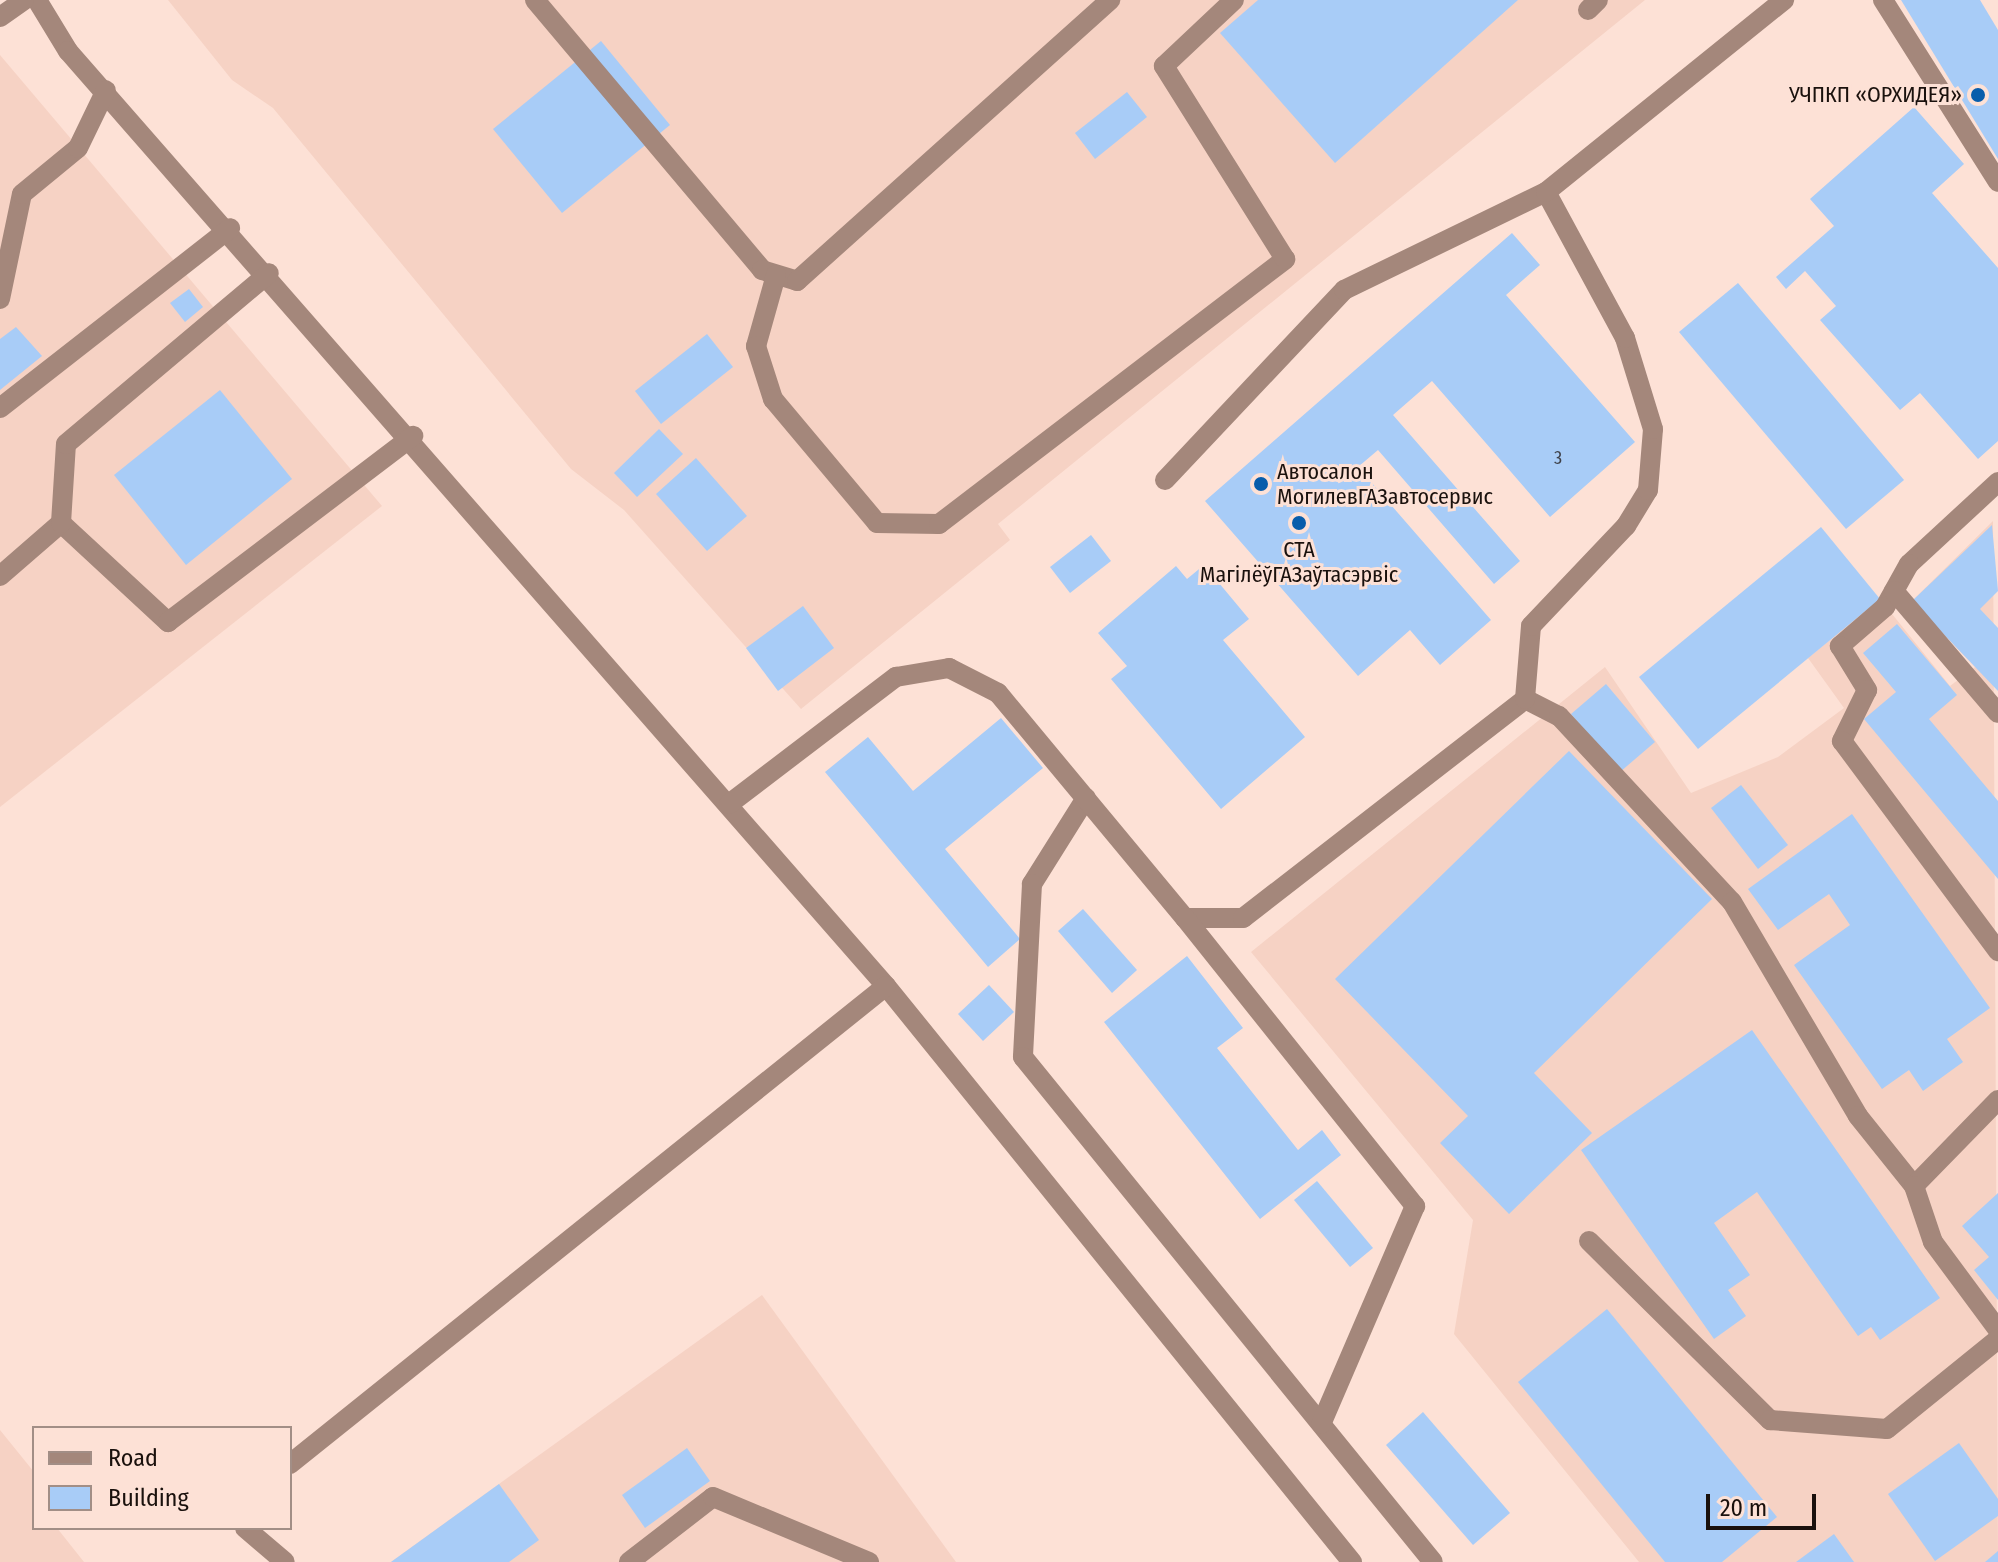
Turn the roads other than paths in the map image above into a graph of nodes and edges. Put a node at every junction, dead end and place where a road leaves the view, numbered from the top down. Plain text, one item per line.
1 (24, 0) edge
2 (37, 0) edge
3 (535, 0) edge
4 (1110, 0) edge
5 (1234, 0) edge
6 (1784, 0) edge
7 (1883, 0) edge
8 (0, 17) edge
9 (106, 90) junction
10 (1998, 182) edge
11 (1546, 192) junction
12 (230, 228) junction
13 (269, 273) junction
14 (776, 275) junction
15 (0, 299) edge
16 (0, 408) edge
17 (413, 436) junction
18 (1165, 480) dead end
19 (1998, 482) edge
20 (61, 523) junction
21 (0, 576) edge
22 (1894, 591) junction
23 (1525, 699) junction
24 (1998, 713) edge
25 (1086, 798) junction
26 (729, 804) junction
27 (1185, 918) junction
28 (1998, 951) edge
29 (886, 986) junction
30 (1998, 1100) edge
31 (1914, 1186) junction
32 (1589, 1241) dead end
33 (1998, 1330) edge
34 (1998, 1339) edge
35 (1321, 1424) junction
36 (292, 1462) edge
37 (247, 1530) edge
38 (285, 1562) edge
39 (629, 1562) edge
40 (869, 1562) edge
41 (1352, 1562) edge
42 (1433, 1562) edge

1 - 8 lane
2 - 9 lane
3 - 14 lane
4 - 14 lane
5 - 14 lane
6 - 11 lane
7 - 10 lane
9 - 12 lane
9 - 15 lane
11 - 18 lane
11 - 23 lane
12 - 13 lane
12 - 16 lane
13 - 17 lane
13 - 20 lane
17 - 20 lane
17 - 26 lane
19 - 22 lane
20 - 21 lane
22 - 24 lane
22 - 28 lane
23 - 27 lane
23 - 31 lane
25 - 26 lane
25 - 27 lane
25 - 35 lane
26 - 29 lane
27 - 35 lane
29 - 36 lane
29 - 41 lane
30 - 31 lane
31 - 33 lane
32 - 34 lane
35 - 42 lane
37 - 38 lane
39 - 40 lane

